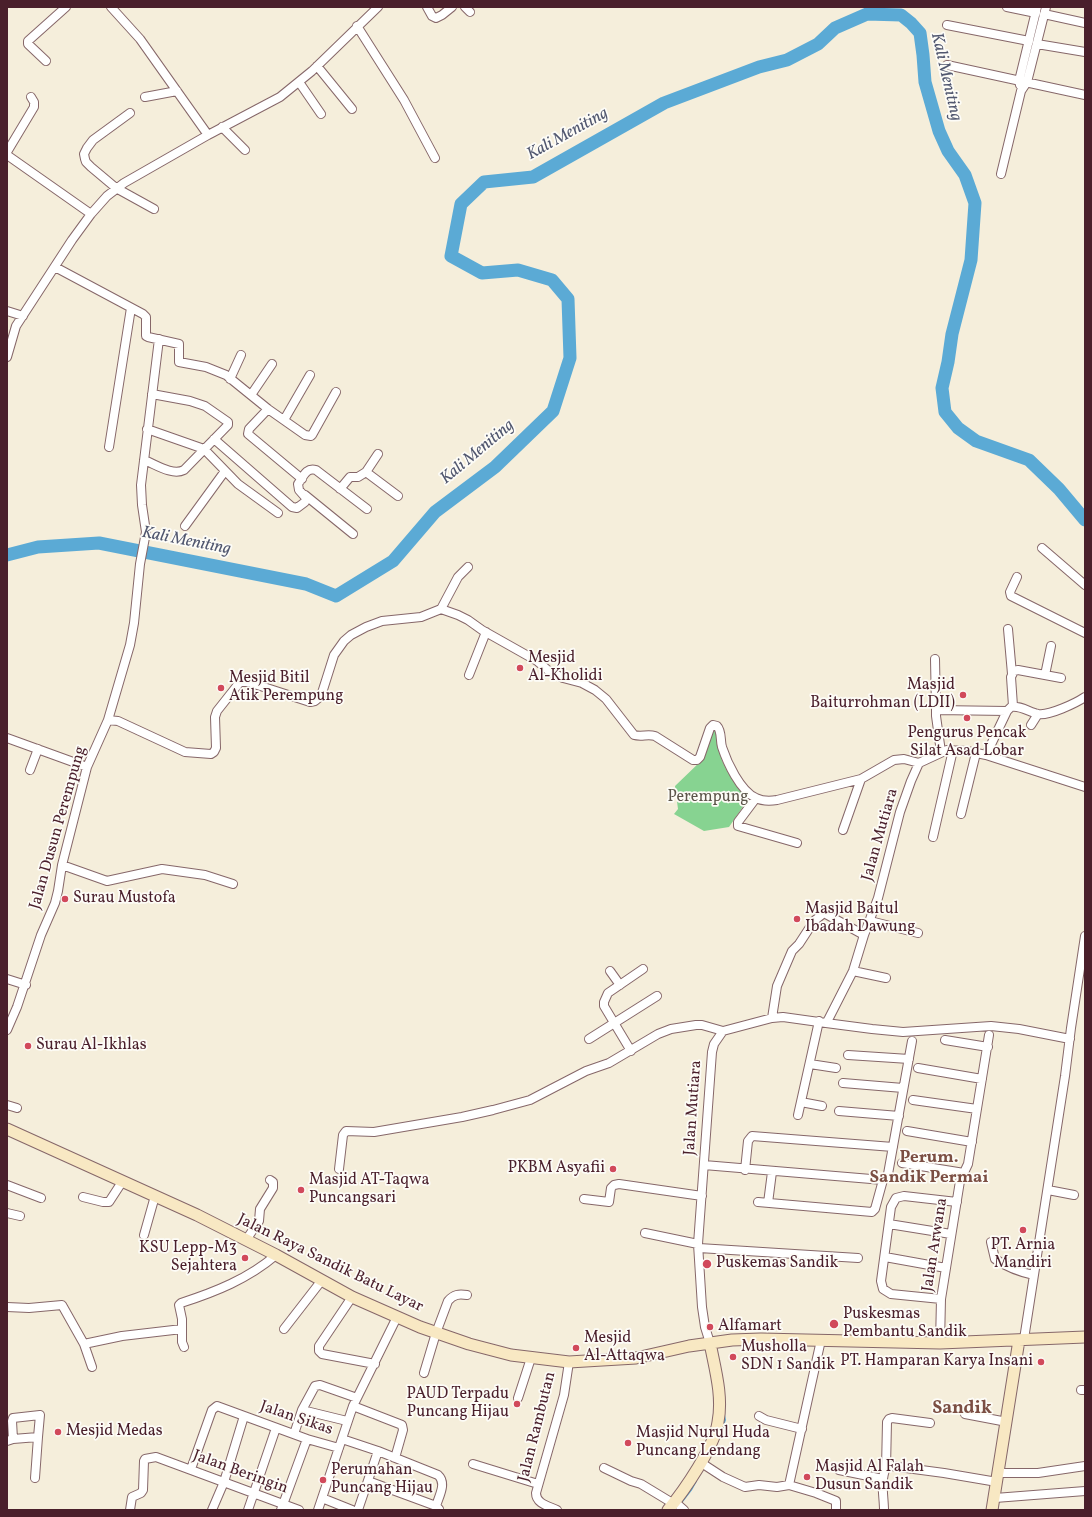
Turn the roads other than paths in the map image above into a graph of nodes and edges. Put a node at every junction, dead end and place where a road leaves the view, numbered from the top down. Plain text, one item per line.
1 (66, 7) edge
2 (111, 7) edge
3 (378, 7) edge
4 (427, 7) edge
5 (452, 7) edge
6 (1007, 7) edge
7 (1041, 10) edge
8 (1085, 23) edge
9 (947, 25) dead end
10 (357, 26) junction
11 (1033, 42) junction
12 (1085, 52) edge
13 (46, 61) dead end
14 (947, 65) dead end
15 (317, 66) junction
16 (1023, 81) junction
17 (299, 82) junction
18 (177, 91) junction
19 (1085, 95) edge
20 (31, 97) dead end
21 (145, 97) dead end
22 (352, 109) dead end
23 (130, 113) dead end
24 (321, 114) dead end
25 (222, 127) junction
26 (208, 135) junction
27 (245, 150) dead end
28 (7, 152) edge
29 (7, 155) edge
30 (435, 158) dead end
31 (1001, 174) dead end
32 (116, 188) junction
33 (154, 209) dead end
34 (91, 214) junction
35 (55, 267) junction
36 (131, 308) junction
37 (7, 311) edge
38 (23, 316) junction
39 (159, 339) junction
40 (241, 355) dead end
41 (7, 357) edge
42 (272, 364) dead end
43 (310, 375) dead end
44 (230, 379) junction
45 (336, 392) dead end
46 (152, 394) junction
47 (251, 396) junction
48 (268, 409) junction
49 (284, 420) junction
50 (148, 429) junction
51 (214, 439) junction
52 (109, 447) dead end
53 (204, 449) junction
54 (378, 454) dead end
55 (144, 460) junction
56 (225, 471) junction
57 (366, 472) junction
58 (302, 478) junction
59 (340, 488) junction
60 (305, 495) junction
61 (398, 496) dead end
62 (368, 509) dead end
63 (278, 513) dead end
64 (185, 526) dead end
65 (353, 534) dead end
66 (1042, 548) dead end
67 (468, 567) dead end
68 (1017, 577) dead end
69 (1085, 585) edge
70 (441, 609) junction
71 (1008, 629) dead end
72 (486, 632) junction
73 (1085, 633) edge
74 (1051, 646) dead end
75 (935, 659) dead end
76 (1012, 674) junction
77 (469, 675) dead end
78 (1045, 675) junction
79 (1061, 678) dead end
80 (1085, 697) edge
81 (1010, 709) junction
82 (936, 710) junction
83 (1038, 714) junction
84 (108, 720) junction
85 (1031, 725) dead end
86 (7, 738) edge
87 (38, 749) junction
88 (953, 750) junction
89 (942, 752) junction
90 (976, 753) junction
91 (986, 755) junction
92 (919, 763) junction
93 (87, 767) junction
94 (30, 770) dead end
95 (861, 779) junction
96 (1085, 787) edge
97 (756, 798) junction
98 (962, 814) dead end
99 (843, 830) dead end
100 (933, 838) dead end
101 (797, 844) dead end
102 (62, 866) junction
103 (233, 884) dead end
104 (870, 921) junction
105 (918, 932) dead end
106 (864, 935) junction
107 (1085, 936) edge
108 (643, 969) dead end
109 (854, 971) junction
110 (610, 972) dead end
111 (886, 978) dead end
112 (7, 979) edge
113 (26, 985) junction
114 (620, 985) junction
115 (657, 996) dead end
116 (772, 1018) junction
117 (823, 1022) junction
118 (614, 1023) junction
119 (7, 1030) edge
120 (722, 1031) junction
121 (990, 1035) dead end
122 (589, 1039) dead end
123 (1070, 1039) junction
124 (945, 1040) dead end
125 (912, 1042) dead end
126 (988, 1047) junction
127 (631, 1051) junction
128 (848, 1055) dead end
129 (909, 1059) junction
130 (810, 1064) junction
131 (836, 1068) dead end
132 (918, 1068) dead end
133 (982, 1079) junction
134 (843, 1083) dead end
135 (903, 1088) junction
136 (913, 1100) dead end
137 (801, 1102) junction
138 (7, 1105) edge
139 (822, 1106) dead end
140 (17, 1108) dead end
141 (977, 1109) junction
142 (839, 1111) dead end
143 (798, 1115) dead end
144 (899, 1116) junction
145 (7, 1130) edge
146 (907, 1131) dead end
147 (972, 1142) junction
148 (893, 1147) junction
149 (902, 1163) dead end
150 (704, 1165) junction
151 (339, 1169) dead end
152 (745, 1170) junction
153 (772, 1172) junction
154 (964, 1173) junction
155 (270, 1180) dead end
156 (883, 1180) junction
157 (122, 1182) junction
158 (7, 1185) edge
159 (1048, 1190) junction
160 (1074, 1195) dead end
161 (155, 1196) junction
162 (702, 1196) junction
163 (83, 1197) dead end
164 (41, 1198) dead end
165 (584, 1199) dead end
166 (758, 1202) dead end
167 (957, 1202) junction
168 (768, 1203) junction
169 (7, 1214) edge
170 (20, 1216) dead end
171 (889, 1224) junction
172 (646, 1233) dead end
173 (951, 1234) junction
174 (144, 1235) dead end
175 (246, 1240) junction
176 (991, 1242) dead end
177 (698, 1246) junction
178 (276, 1255) junction
179 (885, 1257) junction
180 (858, 1258) dead end
181 (946, 1268) junction
182 (1034, 1275) junction
183 (322, 1280) junction
184 (468, 1295) dead end
185 (352, 1296) junction
186 (941, 1299) junction
187 (7, 1307) edge
188 (397, 1317) junction
189 (182, 1329) junction
190 (284, 1329) dead end
191 (436, 1332) junction
192 (1085, 1337) edge
193 (1022, 1339) junction
194 (821, 1340) junction
195 (710, 1343) junction
196 (940, 1343) junction
197 (84, 1344) junction
198 (184, 1347) dead end
199 (531, 1358) junction
200 (569, 1362) junction
201 (375, 1364) junction
202 (92, 1366) dead end
203 (424, 1373) dead end
204 (518, 1398) dead end
205 (355, 1402) junction
206 (302, 1410) junction
207 (965, 1414) dead end
208 (244, 1416) junction
209 (759, 1416) dead end
210 (347, 1421) junction
211 (1007, 1422) junction
212 (930, 1423) dead end
213 (276, 1428) junction
214 (802, 1428) junction
215 (294, 1434) junction
216 (38, 1438) junction
217 (307, 1439) junction
218 (342, 1439) junction
219 (10, 1440) edge
220 (339, 1448) junction
221 (378, 1451) junction
222 (395, 1458) junction
223 (473, 1464) dead end
224 (703, 1464) junction
225 (1085, 1466) edge
226 (187, 1468) junction
227 (604, 1468) dead end
228 (886, 1468) junction
229 (839, 1470) dead end
230 (35, 1478) dead end
231 (883, 1478) junction
232 (998, 1478) junction
233 (368, 1481) junction
234 (224, 1482) junction
235 (538, 1484) junction
236 (789, 1485) junction
237 (1085, 1491) edge
238 (253, 1493) junction
239 (322, 1498) junction
240 (995, 1498) junction
241 (677, 1506) edge
242 (282, 1507) edge
243 (438, 1508) edge
244 (130, 1510) edge
245 (212, 1510) edge
246 (248, 1510) edge
247 (299, 1510) edge
248 (318, 1510) edge
249 (352, 1510) edge
250 (358, 1510) edge
251 (557, 1510) edge
252 (836, 1510) edge
253 (884, 1510) edge
254 (994, 1510) edge

1 - 13 street
2 - 18 street
3 - 10 street
4 - 5 street
6 - 7 street
7 - 8 street
7 - 11 street
9 - 11 street
10 - 15 street
10 - 30 street
11 - 12 street
11 - 16 street
14 - 16 street
15 - 17 street
15 - 22 street
16 - 19 street
16 - 31 street
17 - 24 street
17 - 25 street
18 - 21 street
18 - 26 street
20 - 28 street
23 - 32 street
25 - 26 street
25 - 27 street
26 - 32 street
29 - 34 street
32 - 33 street
32 - 34 street
34 - 35 street
35 - 36 street
35 - 38 street
36 - 39 street
36 - 52 street
37 - 38 street
38 - 41 street
39 - 44 street
39 - 46 street, Jalan Dusun Perempung
40 - 44 street
42 - 47 street
43 - 49 street
44 - 47 street
45 - 49 street
46 - 50 street, Jalan Dusun Perempung
46 - 51 street
47 - 48 street
48 - 49 street
48 - 58 street
50 - 53 street
50 - 55 street, Jalan Dusun Perempung
51 - 53 street
51 - 60 street
53 - 55 street
53 - 56 street
54 - 57 street
55 - 84 street, Jalan Dusun Perempung
56 - 63 street
56 - 64 street
57 - 59 street
57 - 61 street
58 - 59 street
58 - 60 street
59 - 62 street
60 - 65 street
66 - 69 street
67 - 70 street
68 - 73 street
70 - 72 street
70 - 84 street
71 - 76 street
72 - 77 street
72 - 97 street
74 - 78 street
75 - 82 street
76 - 78 street
76 - 81 street
78 - 79 street
80 - 83 street
81 - 82 street
81 - 83 street
81 - 91 street
82 - 89 street
83 - 85 street
84 - 93 street, Jalan Dusun Perempung
86 - 87 street
87 - 93 street
87 - 94 street
88 - 89 street
88 - 90 street
88 - 100 street
89 - 92 street
90 - 91 street
90 - 98 street
91 - 96 street
92 - 95 street
92 - 104 street, Jalan Mutiara
93 - 102 street, Jalan Dusun Perempung
95 - 97 street
95 - 99 street
97 - 101 street
102 - 103 street
102 - 113 street, Jalan Dusun Perempung
104 - 105 street
104 - 106 street, Jalan Mutiara
106 - 109 street, Jalan Mutiara
106 - 116 street
107 - 123 street
108 - 114 street
109 - 111 street
109 - 117 street, Jalan Mutiara
110 - 114 street
112 - 113 street
113 - 119 street, Jalan Dusun Perempung
114 - 118 street
115 - 118 street
116 - 117 street
116 - 120 street
117 - 123 street
117 - 130 street, Jalan Mutiara
118 - 122 street
118 - 127 street
120 - 127 street
120 - 150 street, Jalan Mutiara
121 - 126 street, Jalan Arwana
123 - 159 street
124 - 126 street
125 - 129 street
126 - 133 street, Jalan Arwana
127 - 151 street
128 - 129 street
129 - 135 street
130 - 131 street
130 - 137 street, Jalan Mutiara
132 - 133 street
133 - 141 street, Jalan Arwana
134 - 135 street
135 - 144 street
136 - 141 street
137 - 139 street
137 - 143 street, Jalan Mutiara
138 - 140 street
141 - 147 street, Jalan Arwana
142 - 144 street
144 - 148 street
145 - 157 main road, Jalan Raya Sandik Batu Layar
146 - 147 street
147 - 154 street, Jalan Arwana
148 - 152 street
148 - 156 street
149 - 154 street
150 - 152 street
150 - 162 street, Jalan Mutiara
152 - 153 street
153 - 156 street
153 - 168 street
154 - 167 street, Jalan Arwana
155 - 175 street
156 - 168 street
157 - 161 main road, Jalan Raya Sandik Batu Layar
157 - 163 street
158 - 164 street
159 - 160 street
159 - 182 street
161 - 174 street
161 - 175 main road, Jalan Raya Sandik Batu Layar
162 - 165 street
162 - 177 street, Jalan Mutiara
166 - 168 street
167 - 171 street
167 - 173 street, Jalan Arwana
169 - 170 street
171 - 173 street
171 - 179 street
172 - 177 street
173 - 181 street, Jalan Arwana
175 - 178 main road, Jalan Raya Sandik Batu Layar
176 - 182 street
177 - 180 street
177 - 195 street, Jalan Mutiara
178 - 183 main road, Jalan Raya Sandik Batu Layar
178 - 189 street
179 - 181 street
179 - 186 street
181 - 186 street, Jalan Arwana
182 - 193 street
183 - 185 main road, Jalan Raya Sandik Batu Layar
183 - 190 street
184 - 191 street
185 - 188 main road, Jalan Raya Sandik Batu Layar
185 - 201 street
186 - 196 street, Jalan Arwana
187 - 197 street
188 - 191 main road, Jalan Raya Sandik Batu Layar
188 - 201 street
189 - 197 street
189 - 198 street
191 - 199 main road, Jalan Raya Sandik Batu Layar
191 - 203 street
192 - 193 main road, Jalan Raya Sandik Batu Layar
193 - 196 main road, Jalan Raya Sandik Batu Layar
193 - 211 main road
194 - 195 main road, Jalan Raya Sandik Batu Layar
194 - 196 main road, Jalan Raya Sandik Batu Layar
194 - 214 street
195 - 200 main road, Jalan Raya Sandik Batu Layar
195 - 224 main road
197 - 202 street
199 - 200 main road, Jalan Raya Sandik Batu Layar
199 - 204 street, Jalan Rambutan
200 - 235 street, Jalan Rambutan
201 - 205 street
205 - 206 street
205 - 210 street
205 - 222 street
206 - 210 street
206 - 215 street
207 - 211 street
208 - 213 street, Jalan Sikas
208 - 226 street, Jalan Sikas
208 - 234 street, Jalan Sikas
209 - 214 street
210 - 218 street
211 - 232 main road
212 - 228 street
213 - 215 street, Jalan Sikas
213 - 238 street
214 - 236 street
215 - 217 street, Jalan Sikas
216 - 219 street
216 - 219 street
216 - 230 street
217 - 220 street, Jalan Sikas
217 - 242 street
218 - 220 street
218 - 221 street
220 - 239 street
221 - 222 street
221 - 233 street
222 - 243 street
223 - 235 street
224 - 236 street
224 - 241 main road
225 - 232 street
226 - 234 street, Jalan Beringin
226 - 244 street, Jalan Beringin
227 - 241 street
228 - 231 street
228 - 232 street
229 - 231 street
231 - 253 street
232 - 240 main road
233 - 243 street
233 - 250 street
234 - 238 street, Jalan Beringin
234 - 245 street, Jalan Sikas
235 - 251 street, Jalan Rambutan
236 - 252 street
237 - 240 street
238 - 242 street, Jalan Beringin
238 - 246 street
239 - 248 street
239 - 249 street
240 - 254 main road
242 - 247 street, Jalan Beringin

